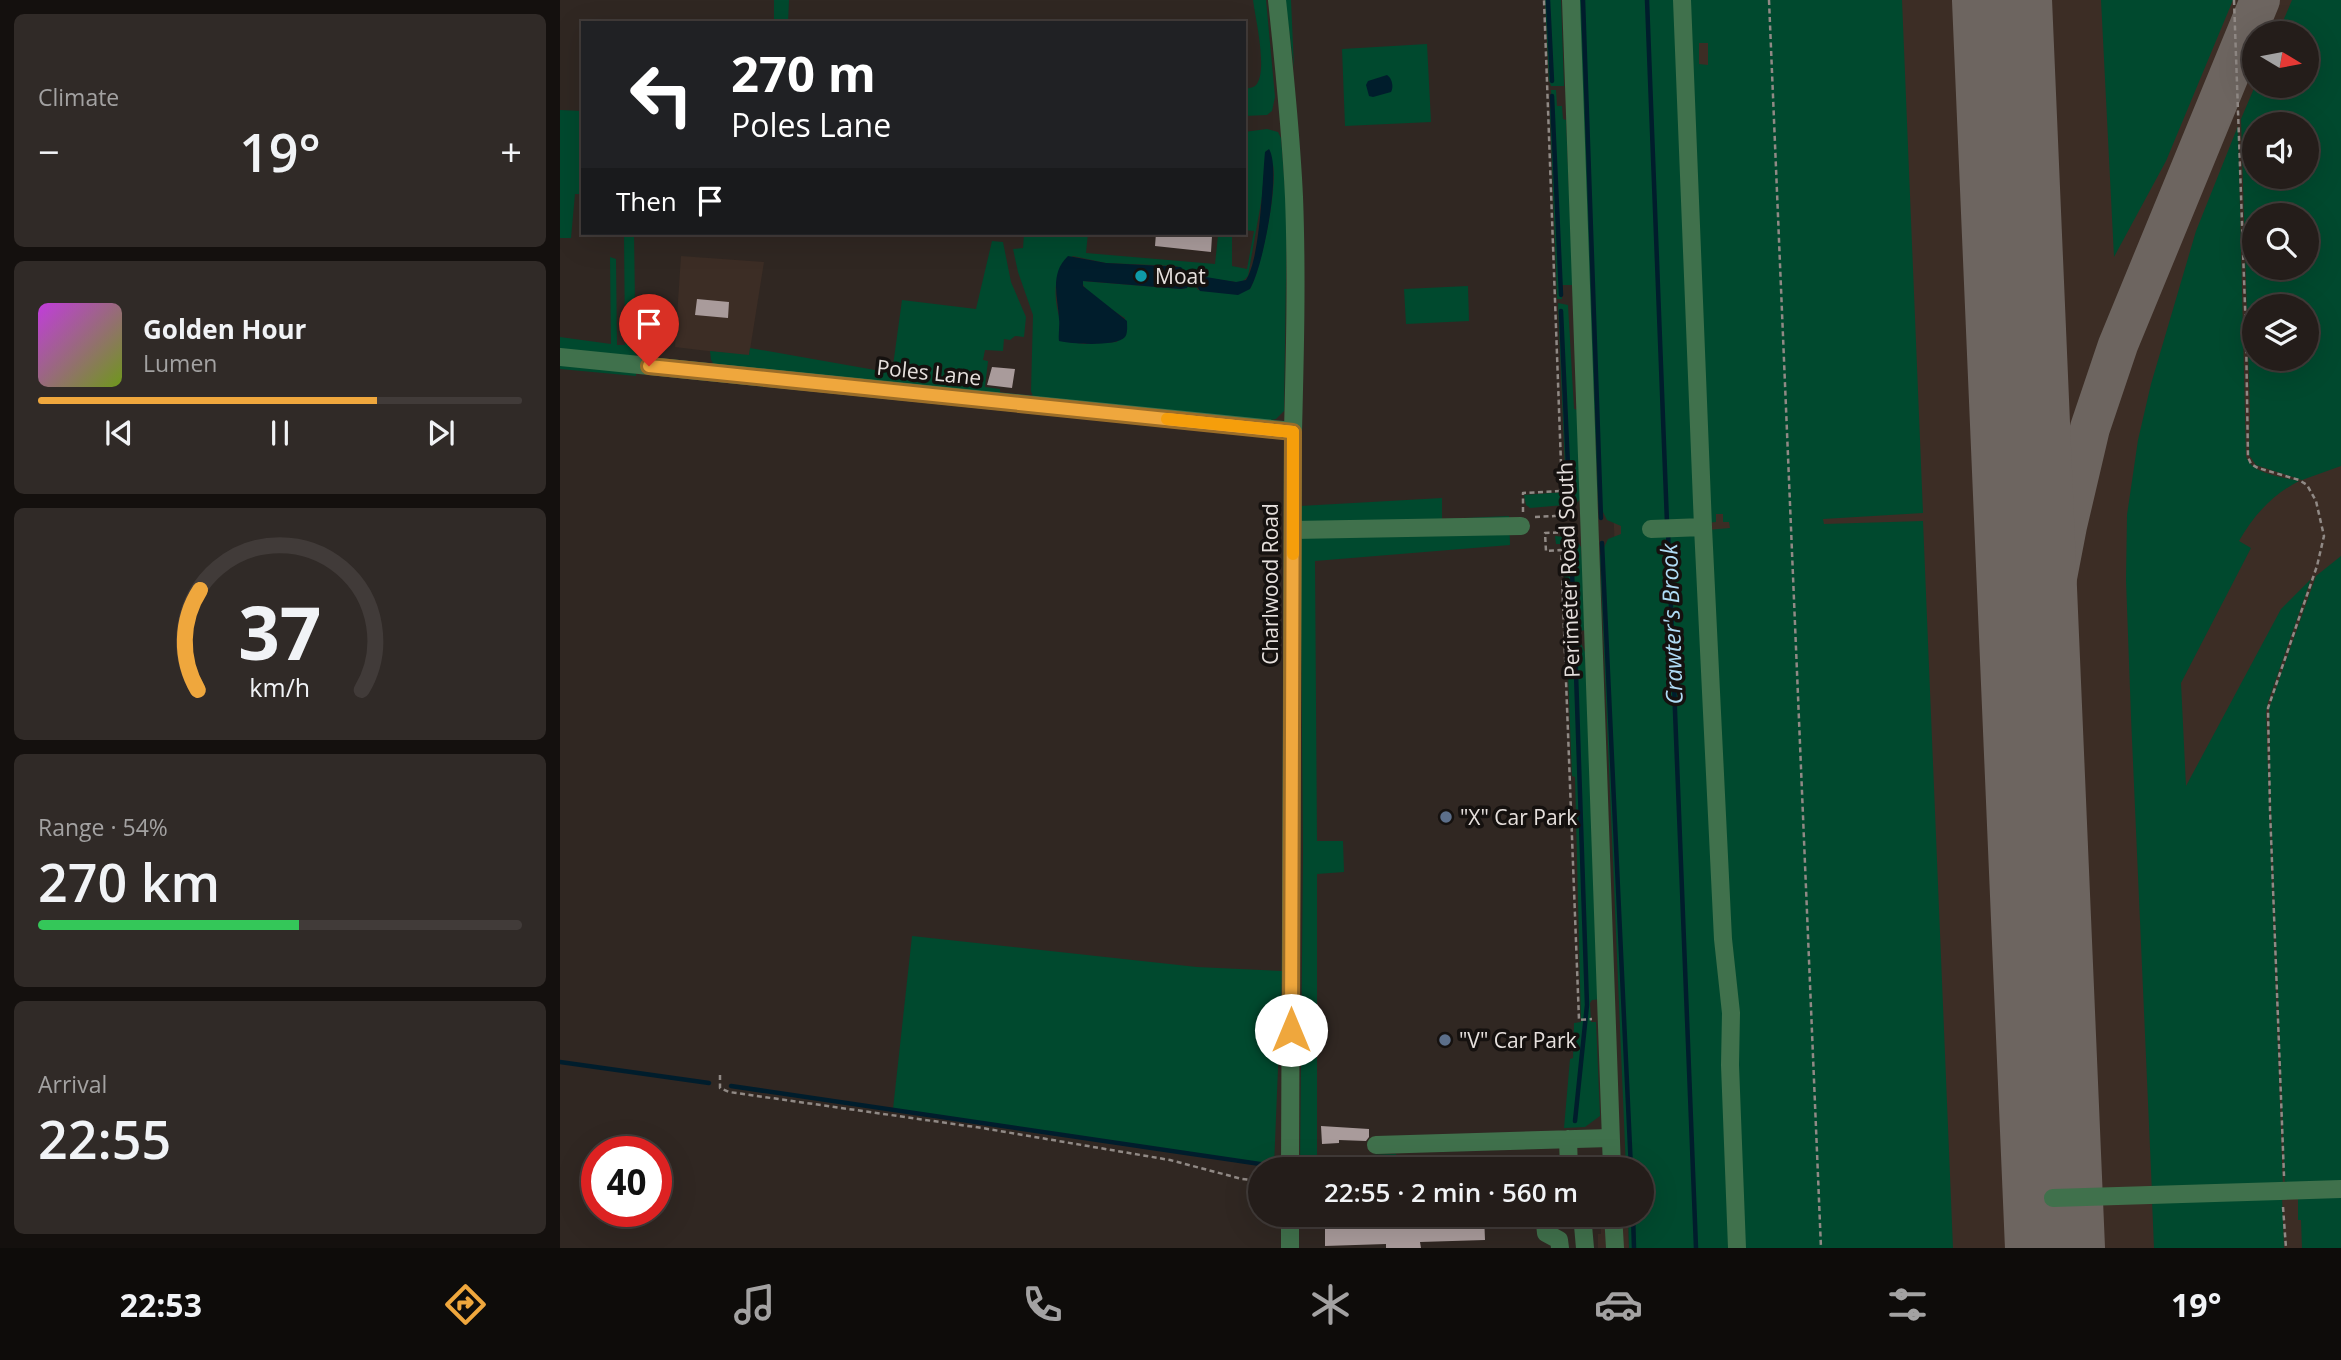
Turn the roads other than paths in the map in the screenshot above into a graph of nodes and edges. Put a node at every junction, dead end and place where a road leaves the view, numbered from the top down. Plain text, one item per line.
1 (1277, 0) edge
2 (1572, 0) edge
3 (1682, 0) edge
4 (560, 357) edge
5 (1293, 432) junction
6 (1521, 526) dead end
7 (1703, 527) junction
8 (1651, 529) dead end
9 (1293, 530) junction
10 (1611, 1138) junction
11 (1568, 1139) junction
12 (1376, 1145) dead end
13 (1290, 1157) edge
14 (1569, 1157) edge
15 (1612, 1157) edge
16 (2341, 1189) edge
17 (2053, 1198) dead end
18 (1290, 1227) edge
19 (1545, 1227) edge
20 (1583, 1227) edge
21 (1614, 1227) edge
22 (1290, 1248) edge
23 (1560, 1248) edge
24 (1585, 1248) edge
25 (1615, 1248) edge
26 (1737, 1248) edge

1 - 5 street, Charlwood Road
2 - 10 street, Perimeter Road South
3 - 7 street
4 - 5 street, Poles Lane
5 - 9 street, Charlwood Road
6 - 9 street
7 - 8 street
7 - 26 street
9 - 13 street, Charlwood Road
10 - 11 street
10 - 15 street, Perimeter Road South
11 - 12 street
11 - 14 street
16 - 17 street
18 - 22 street
19 - 23 street
20 - 24 street
21 - 25 street

